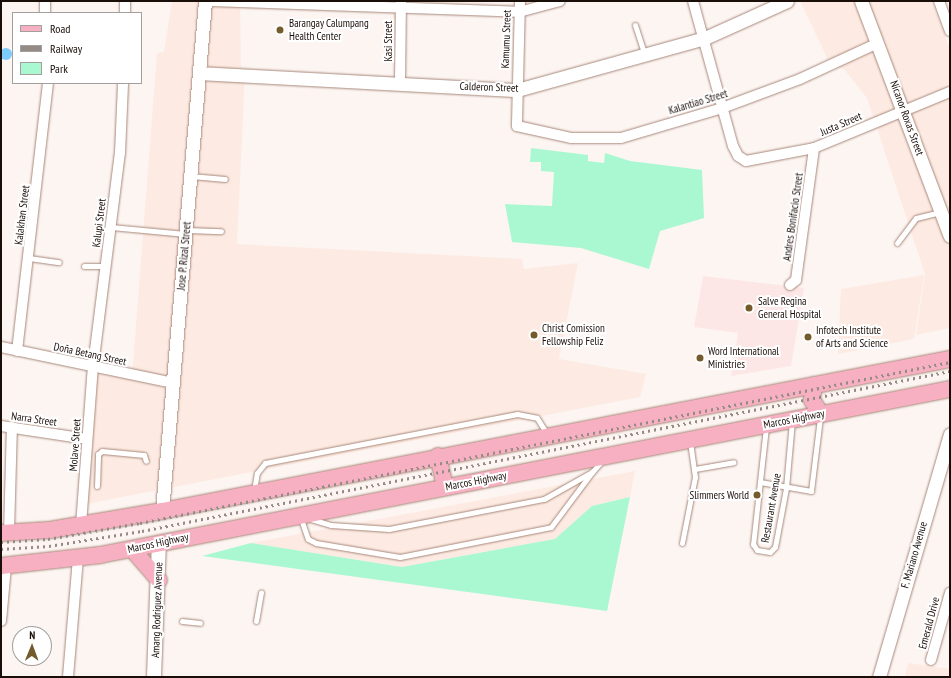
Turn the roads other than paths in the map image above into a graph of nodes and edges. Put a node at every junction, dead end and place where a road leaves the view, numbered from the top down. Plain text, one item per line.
1 (45, 1) edge
2 (125, 1) edge
3 (205, 1) edge
4 (211, 1) edge
5 (520, 1) edge
6 (560, 1) edge
7 (693, 1) edge
8 (787, 1) edge
9 (861, 1) edge
10 (939, 1) edge
11 (401, 5) edge
12 (45, 12) edge
13 (125, 12) edge
14 (519, 12) junction
15 (635, 25) dead end
16 (950, 31) edge
17 (705, 38) junction
18 (878, 43) junction
19 (645, 56) junction
20 (200, 73) junction
21 (400, 82) junction
22 (48, 84) edge
23 (123, 84) edge
24 (517, 90) junction
25 (950, 92) edge
26 (722, 108) junction
27 (904, 110) junction
28 (517, 126) joint
29 (814, 148) junction
30 (191, 176) junction
31 (225, 179) dead end
32 (941, 212) junction
33 (111, 227) junction
34 (220, 230) dead end
35 (186, 232) junction
36 (950, 236) edge
37 (897, 243) dead end
38 (29, 258) junction
39 (59, 262) dead end
40 (84, 266) dead end
41 (106, 266) junction
42 (790, 285) dead end
43 (1, 347) edge
44 (17, 351) junction
45 (950, 359) edge
46 (93, 366) junction
47 (173, 383) junction
48 (814, 385) junction
49 (796, 388) junction
50 (950, 388) edge
51 (820, 413) junction
52 (798, 418) junction
53 (767, 424) junction
54 (1, 426) edge
55 (12, 428) junction
56 (950, 434) edge
57 (548, 435) junction
58 (87, 439) junction
59 (689, 439) junction
60 (607, 455) junction
61 (438, 456) junction
62 (146, 461) dead end
63 (733, 462) dead end
64 (695, 470) junction
65 (592, 472) junction
66 (760, 482) junction
67 (97, 486) dead end
68 (445, 487) junction
69 (786, 488) junction
70 (254, 493) junction
71 (162, 511) junction
72 (300, 516) junction
73 (81, 525) junction
74 (5, 533) edge
75 (158, 543) junction
76 (682, 543) dead end
77 (132, 549) junction
78 (78, 559) junction
79 (4, 566) edge
80 (159, 580) junction
81 (261, 592) dead end
82 (950, 593) edge
83 (947, 612) edge
84 (182, 620) dead end
85 (1, 621) edge
86 (256, 621) dead end
87 (200, 623) dead end
88 (931, 660) dead end
89 (68, 677) edge
90 (154, 677) edge
91 (879, 677) edge

1 - 12 street
2 - 13 street
3 - 20 street, Jose P. Rizal Street
4 - 11 street
5 - 14 street, Kamumu Street
6 - 14 street
7 - 17 street
8 - 17 street, Calderon Street
9 - 18 street, Nicanor Roxas Street
10 - 16 street
11 - 14 street
11 - 21 street, Kasi Street
14 - 24 street, Kamumu Street
15 - 19 lane
17 - 19 street, Calderon Street
17 - 26 street
18 - 26 street, Kalantiao Street
18 - 27 street, Nicanor Roxas Street
19 - 24 street, Calderon Street
20 - 21 street, Calderon Street
20 - 30 street, Jose P. Rizal Street
21 - 24 street, Calderon Street
22 - 38 street, Kalakhan Street
23 - 33 street, Kalupi Street
24 - 28 street, Kamumu Street
25 - 27 street, Justa Street
26 - 28 street, Kalantiao Street
26 - 29 street, Justa Street
27 - 29 street, Justa Street
27 - 32 street, Nicanor Roxas Street
29 - 42 street, Andres Bonifacio Street
30 - 31 lane
30 - 35 street, Jose P. Rizal Street
32 - 36 street, Nicanor Roxas Street
32 - 37 lane
33 - 35 lane
33 - 41 street, Kalupi Street
34 - 35 lane
35 - 47 street, Jose P. Rizal Street
38 - 39 lane
38 - 44 street, Kalakhan Street
40 - 41 lane
41 - 46 street, Kalupi Street
43 - 44 street, Doña Betang Street
44 - 46 street, Doña Betang Street
45 - 48 main road
46 - 47 street, Doña Betang Street
46 - 58 street, Molave Street
47 - 71 street, Jose P. Rizal Street
48 - 49 main road
48 - 51 main road
49 - 52 main road
49 - 57 main road
50 - 51 main road, Marcos Highway
51 - 52 main road, Marcos Highway
51 - 69 lane
52 - 53 main road, Marcos Highway
52 - 69 lane, Restaurant Avenue
53 - 59 main road, Marcos Highway
53 - 66 lane, Restaurant Avenue
54 - 55 street, Narra Street
55 - 58 street, Narra Street
55 - 74 street
56 - 91 street, F. Mariano Avenue
57 - 61 main road
57 - 70 lane
58 - 73 street, Molave Street
59 - 60 main road, Marcos Highway
59 - 64 lane
60 - 65 lane
60 - 68 main road, Marcos Highway
61 - 68 main road
61 - 70 main road
62 - 67 lane
63 - 64 lane
64 - 76 lane
65 - 72 lane
65 - 72 lane
66 - 69 lane
66 - 69 lane, Restaurant Avenue
68 - 72 main road, Marcos Highway
70 - 71 main road
71 - 73 main road
72 - 75 main road, Marcos Highway
73 - 74 main road
75 - 77 main road, Marcos Highway
75 - 80 main road, Amang Rodriguez Avenue
77 - 78 main road, Marcos Highway
77 - 80 main road
78 - 79 main road, Marcos Highway
78 - 89 street
79 - 85 street
80 - 90 main road, Amang Rodriguez Avenue
81 - 86 lane
82 - 83 street, Emerald Drive
83 - 88 street, Emerald Drive
84 - 87 lane

